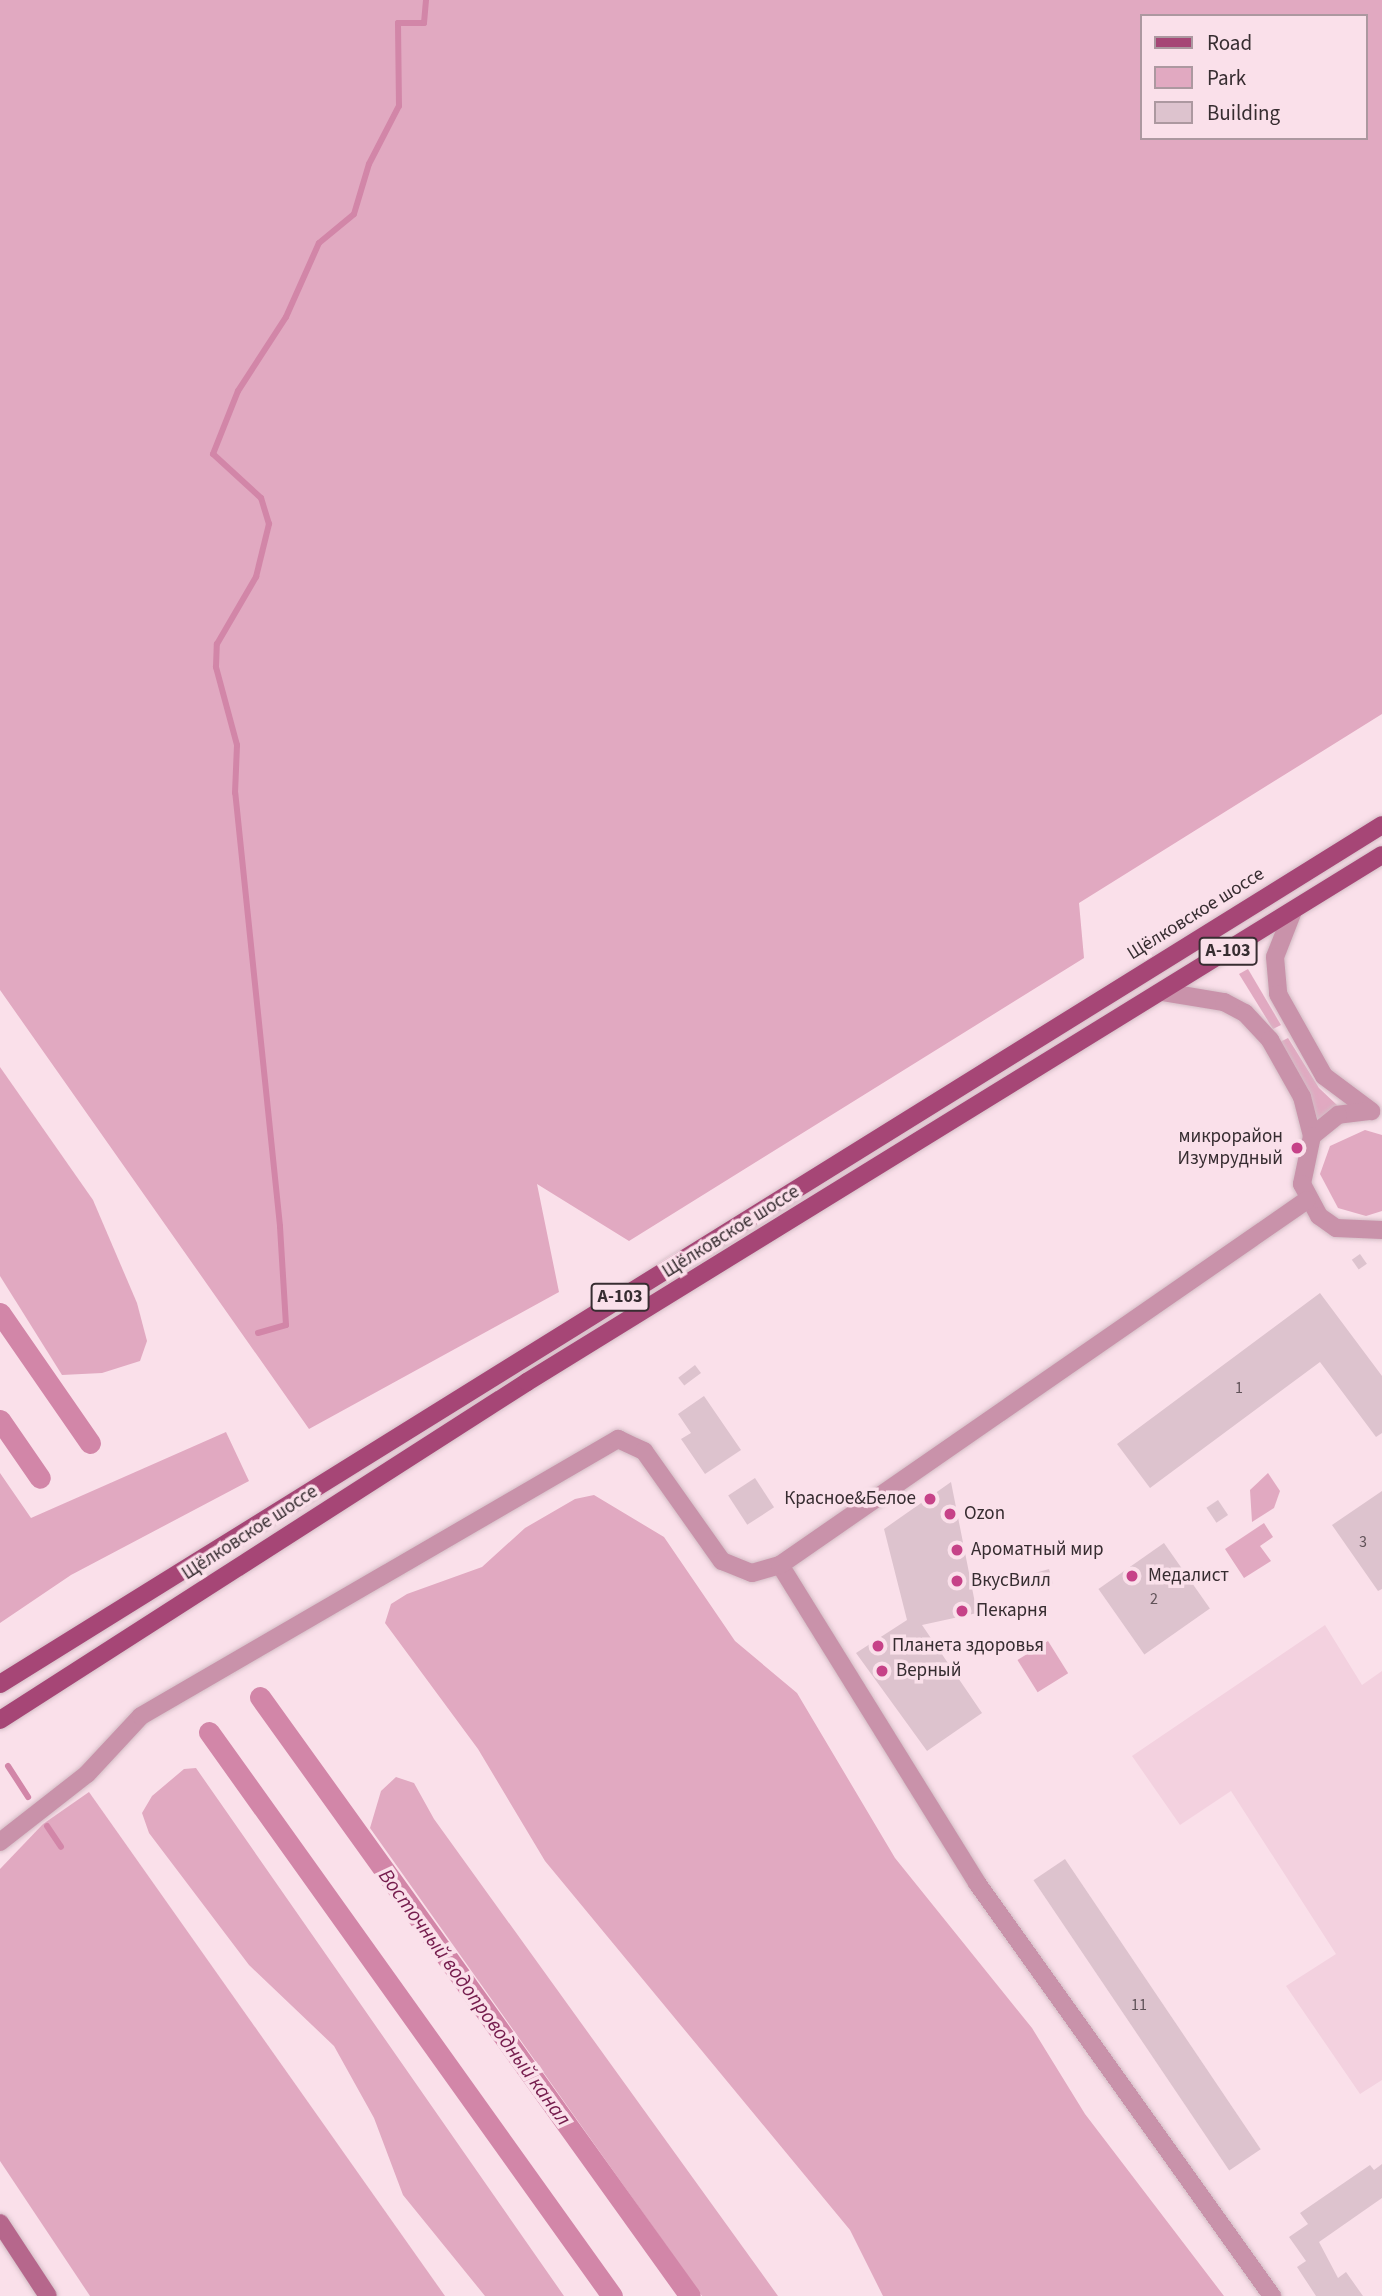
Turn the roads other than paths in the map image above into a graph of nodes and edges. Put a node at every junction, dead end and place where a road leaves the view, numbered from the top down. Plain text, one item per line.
1 (1382, 825) edge
2 (1382, 855) edge
3 (1293, 911) junction
4 (1163, 992) junction
5 (1377, 1113) edge
6 (1312, 1136) junction
7 (1307, 1200) junction
8 (1382, 1230) edge
9 (780, 1565) junction
10 (0, 1684) edge
11 (0, 1720) edge
12 (0, 1842) edge
13 (0, 2223) edge
14 (48, 2296) edge
15 (1272, 2296) edge

1 - 10 main road, Щёлковское шоссе / А-103
2 - 3 main road, Щёлковское шоссе / А-103
3 - 4 main road, Щёлковское шоссе / А-103
3 - 5 street
4 - 6 street
4 - 11 main road, Щёлковское шоссе / А-103
5 - 6 street
6 - 7 street
7 - 8 street
7 - 9 street
9 - 12 street
9 - 15 street
13 - 14 street

